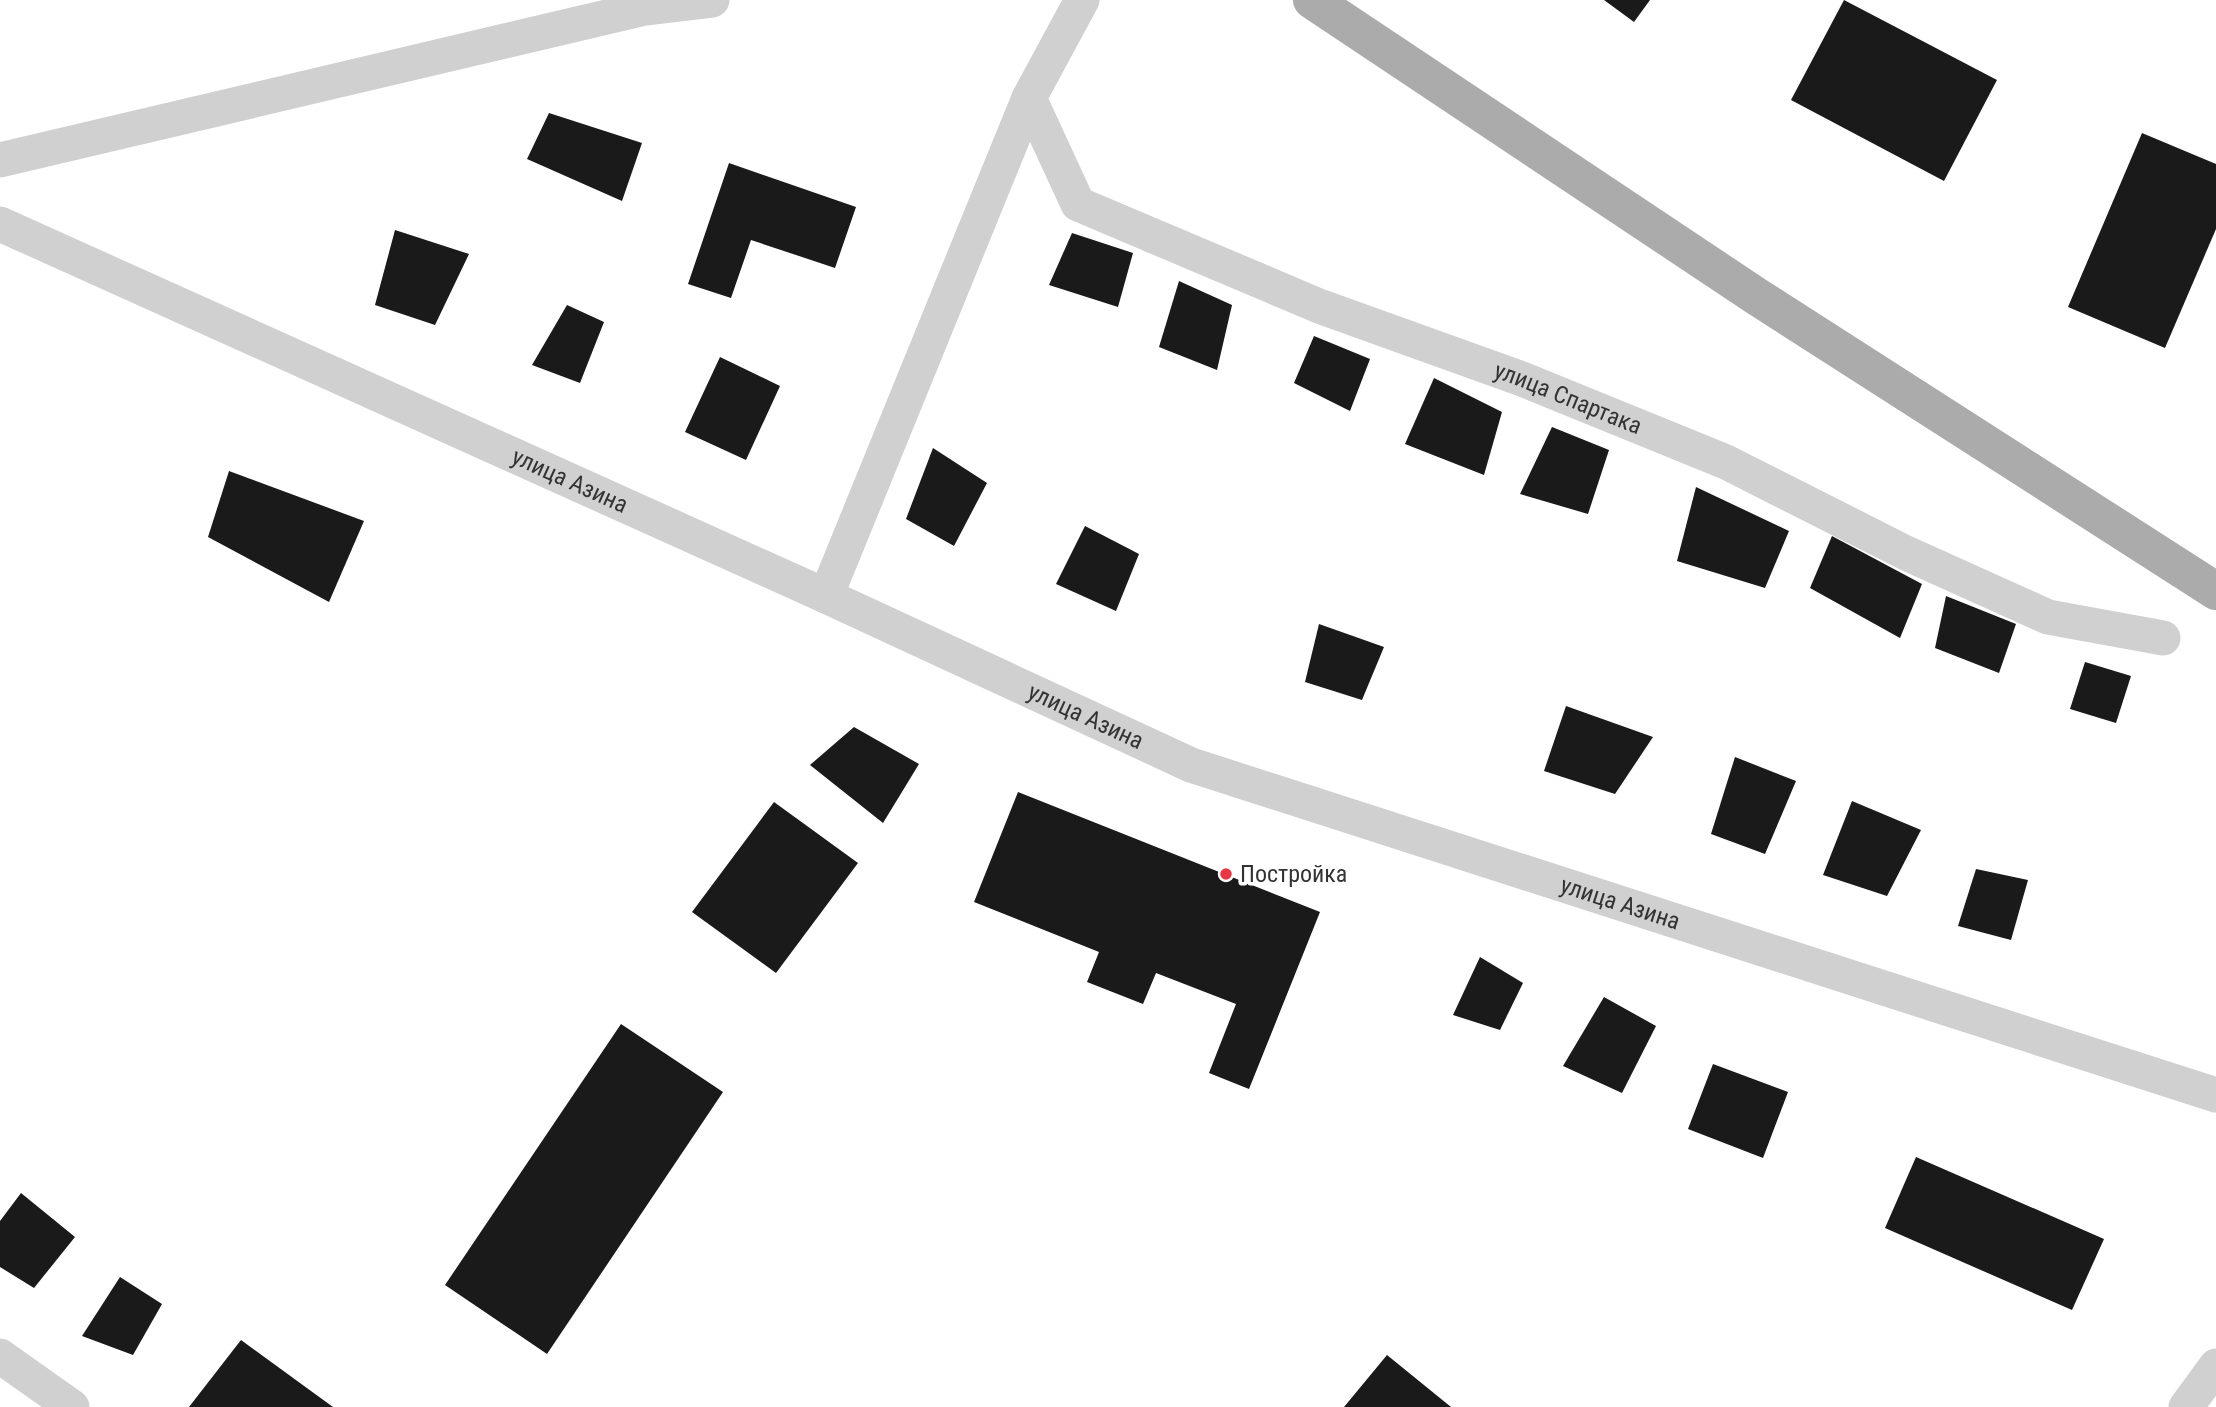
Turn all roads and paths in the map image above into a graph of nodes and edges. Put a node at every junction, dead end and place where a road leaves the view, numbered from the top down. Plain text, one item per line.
1 (712, 0) edge
2 (1082, 0) edge
3 (1312, 0) edge
4 (1029, 98) junction
5 (0, 160) edge
6 (0, 224) edge
7 (2216, 591) edge
8 (826, 596) junction
9 (2163, 638) dead end
10 (2216, 1095) edge
11 (0, 1356) edge
12 (2216, 1366) edge
13 (72, 1407) edge
14 (2186, 1407) edge

1 - 5 street
2 - 4 street
3 - 7 main road
4 - 8 street
4 - 9 street, улица Спартака
6 - 8 street, улица Азина
8 - 10 street, улица Азина
11 - 13 street
12 - 14 street

